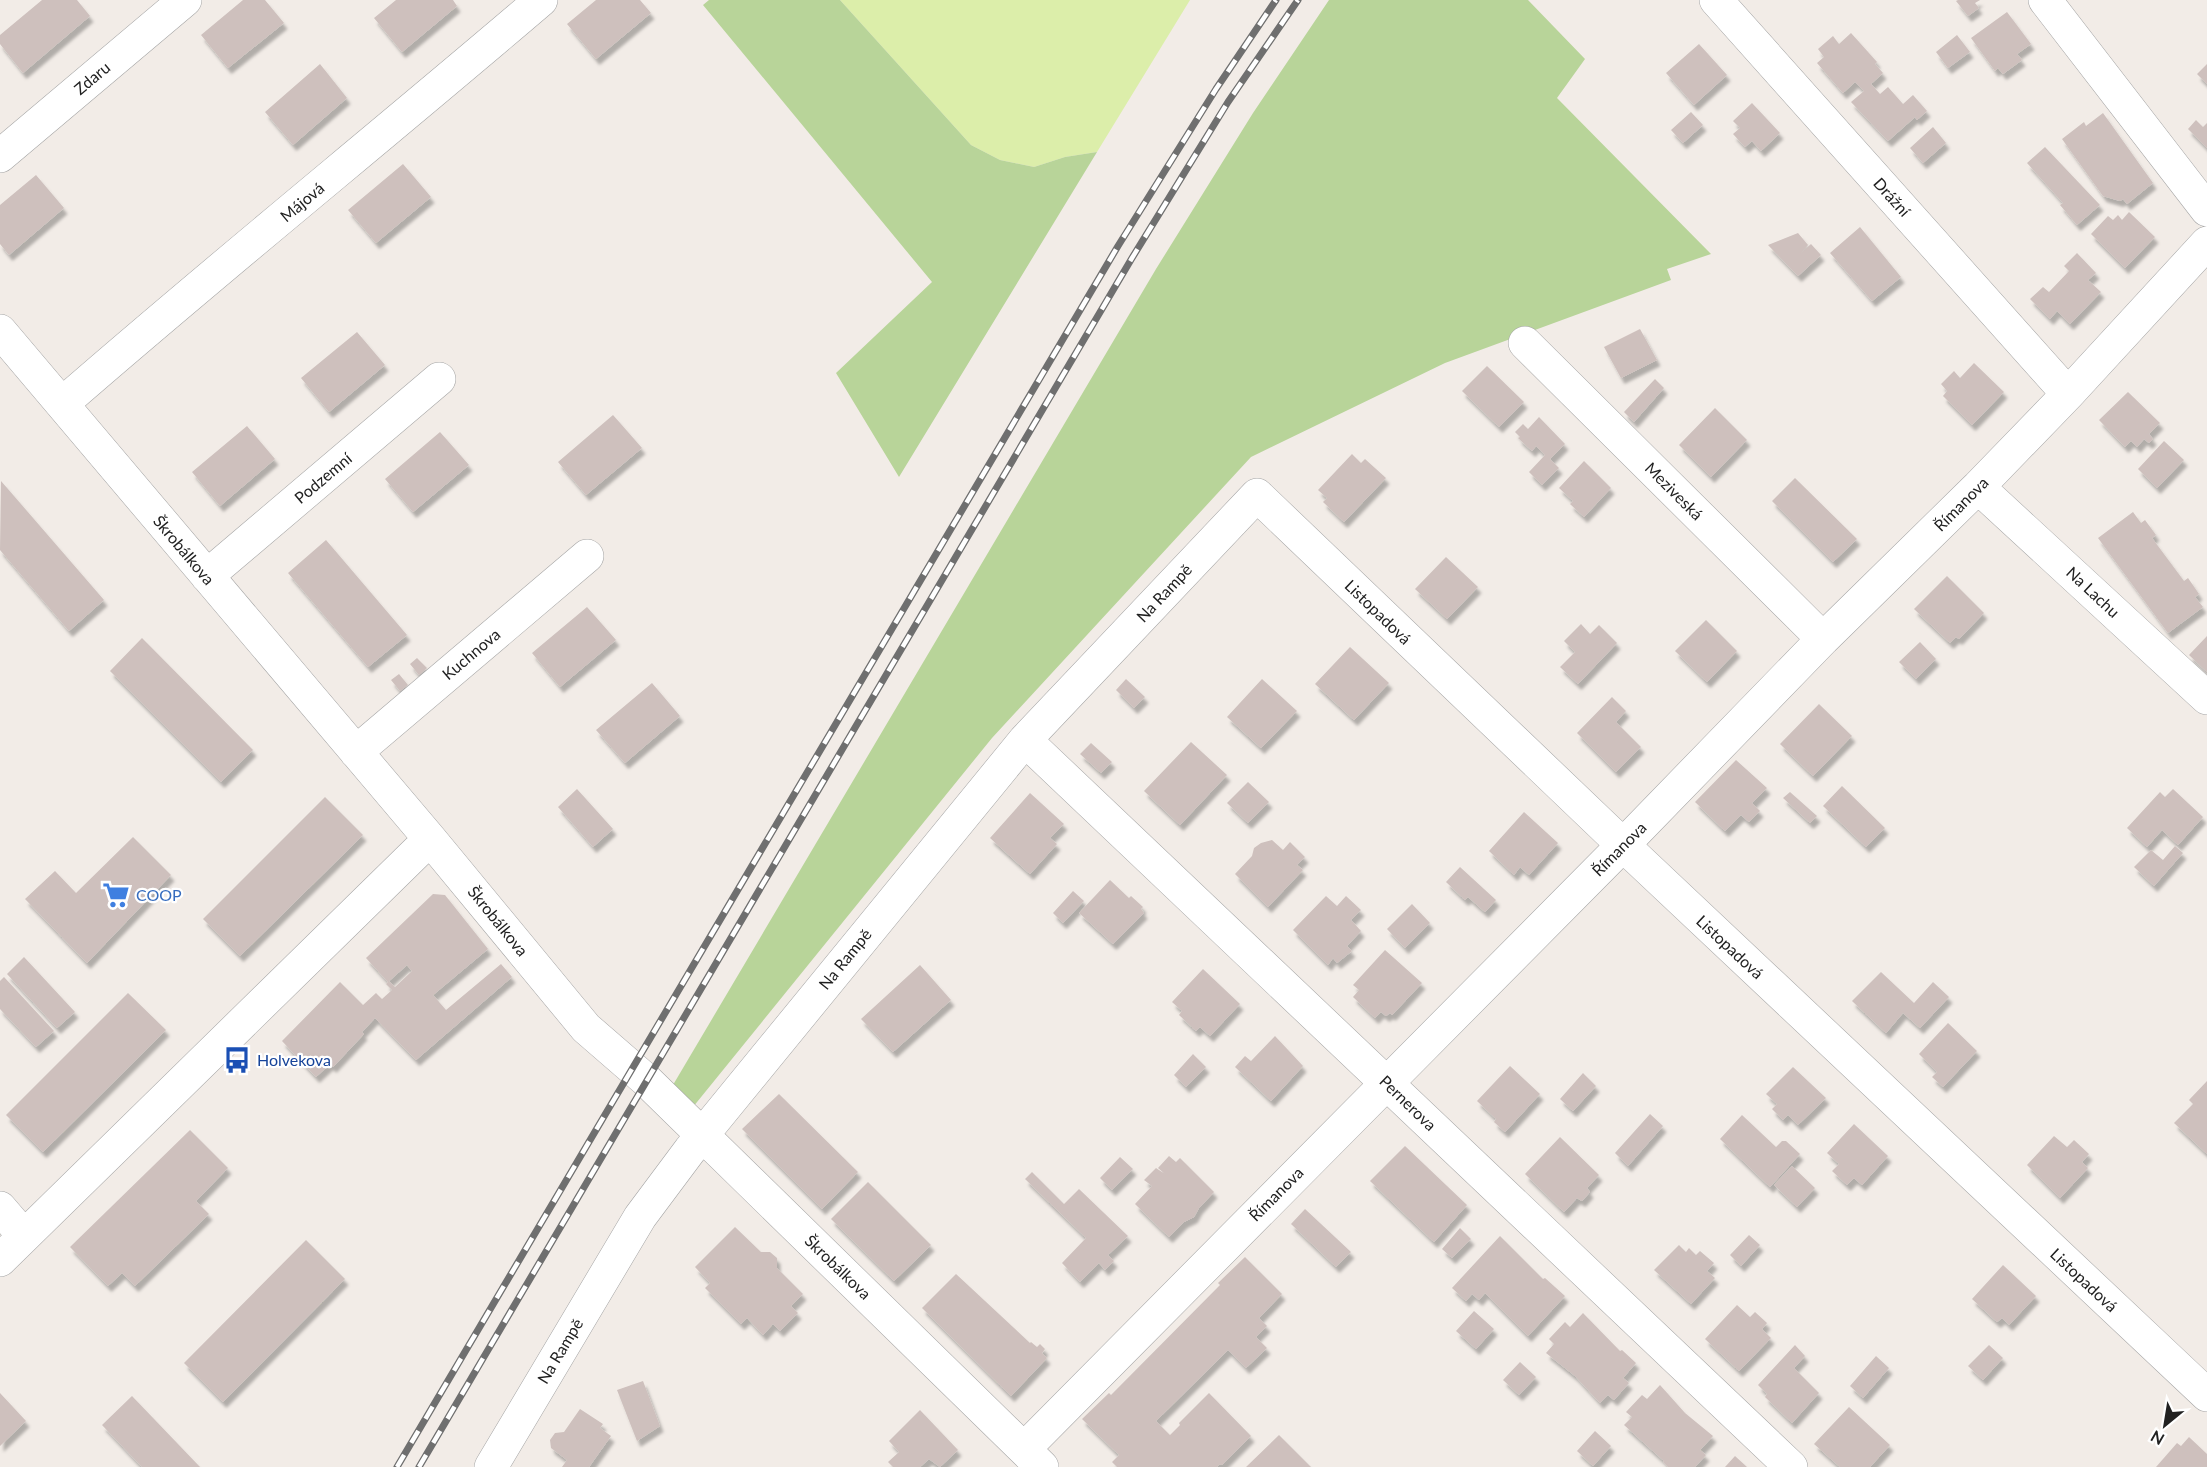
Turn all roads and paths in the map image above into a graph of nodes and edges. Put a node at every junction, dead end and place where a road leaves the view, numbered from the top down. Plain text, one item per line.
1 (185, 0) edge
2 (542, 0) edge
3 (1716, 0) edge
4 (2045, 0) edge
5 (0, 156) edge
6 (2207, 210) edge
7 (2207, 243) edge
8 (0, 331) edge
9 (1525, 343) dead end
10 (439, 379) dead end
11 (2068, 394) junction
12 (62, 404) junction
13 (1978, 487) junction
14 (1257, 495) joint
15 (587, 555) dead end
16 (207, 576) junction
17 (1823, 639) junction
18 (2207, 698) edge
19 (1025, 740) junction
20 (356, 752) junction
21 (430, 839) junction
22 (1623, 845) junction
23 (1387, 1082) junction
24 (703, 1134) junction
25 (0, 1208) edge
26 (24, 1236) junction
27 (0, 1260) edge
28 (2207, 1395) edge
29 (1033, 1458) edge
30 (491, 1467) edge
31 (1791, 1467) edge

1 - 5 street, Zdaru
2 - 12 street, Májová
3 - 11 street, Drážní
4 - 6 street
7 - 11 street, Římanova
8 - 12 street, Škrobálkova
9 - 17 street, Meziveská
10 - 16 street, Podzemní
11 - 13 street, Římanova
12 - 16 street, Škrobálkova
13 - 17 street, Římanova
13 - 18 street, Na Lachu
14 - 19 street, Na Rampě
14 - 22 street, Listopadová
15 - 20 street, Kuchnova
16 - 20 street, Škrobálkova
17 - 22 street, Římanova
19 - 23 street, Pernerova
19 - 24 street, Na Rampě
20 - 21 street, Škrobálkova
21 - 24 street, Škrobálkova
21 - 26 street
22 - 23 street, Římanova
22 - 28 street, Listopadová
23 - 29 street, Římanova
23 - 31 street, Pernerova
24 - 29 street, Škrobálkova
24 - 30 street, Na Rampě
25 - 26 street
26 - 27 street

